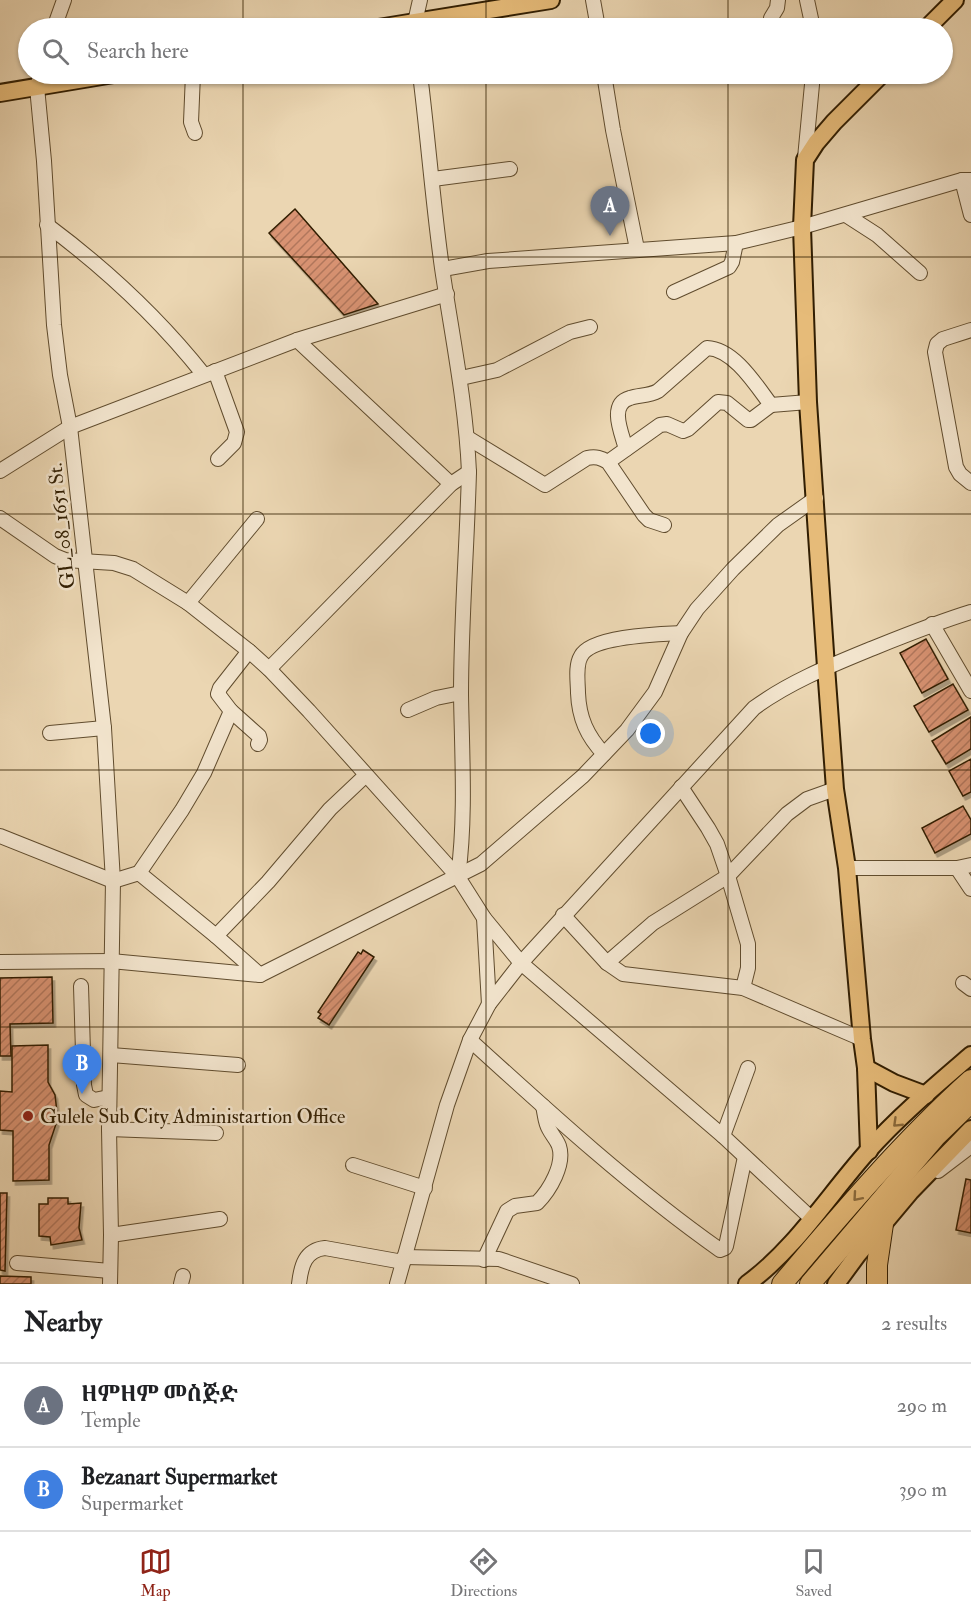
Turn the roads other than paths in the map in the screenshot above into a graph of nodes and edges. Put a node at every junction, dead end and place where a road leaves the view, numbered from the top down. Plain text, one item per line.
1 (64, 0) edge
2 (420, 0) edge
3 (551, 0) edge
4 (593, 0) edge
5 (778, 0) edge
6 (807, 0) edge
7 (955, 0) edge
8 (58, 18) edge
9 (417, 18) edge
10 (457, 18) edge
11 (596, 18) edge
12 (771, 18) dead end
13 (811, 18) edge
14 (937, 18) edge
15 (27, 84) edge
16 (39, 84) edge
17 (193, 84) edge
18 (421, 84) edge
19 (606, 84) edge
20 (812, 84) edge
21 (872, 84) edge
22 (0, 93) edge
23 (195, 133) dead end
24 (805, 160) junction
25 (510, 169) dead end
26 (433, 179) junction
27 (966, 180) edge
28 (846, 214) junction
29 (971, 215) edge
30 (47, 225) junction
31 (802, 227) junction
32 (736, 243) junction
33 (637, 249) junction
34 (442, 269) junction
35 (920, 273) dead end
36 (674, 292) dead end
37 (447, 294) junction
38 (590, 327) dead end
39 (971, 330) edge
40 (297, 340) junction
41 (209, 373) junction
42 (460, 378) junction
43 (808, 402) junction
44 (771, 405) junction
45 (70, 427) junction
46 (468, 438) junction
47 (626, 449) junction
48 (218, 459) dead end
49 (608, 462) junction
50 (0, 471) edge
51 (469, 472) junction
52 (971, 483) edge
53 (451, 484) junction
54 (816, 498) junction
55 (0, 518) edge
56 (257, 519) dead end
57 (664, 525) dead end
58 (84, 562) junction
59 (188, 603) junction
60 (971, 612) edge
61 (932, 624) junction
62 (681, 633) junction
63 (249, 651) junction
64 (826, 667) junction
65 (269, 669) junction
66 (971, 691) edge
67 (461, 693) junction
68 (408, 710) dead end
69 (231, 711) junction
70 (104, 728) junction
71 (50, 733) dead end
72 (258, 744) dead end
73 (604, 754) junction
74 (366, 775) junction
75 (681, 787) junction
76 (835, 789) junction
77 (0, 836) edge
78 (971, 865) edge
79 (847, 868) junction
80 (957, 868) junction
81 (139, 873) junction
82 (728, 876) junction
83 (458, 877) junction
84 (113, 881) junction
85 (971, 890) edge
86 (563, 915) junction
87 (484, 918) junction
88 (216, 936) junction
89 (111, 961) junction
90 (0, 962) edge
91 (521, 963) junction
92 (607, 963) junction
93 (261, 975) junction
94 (81, 986) dead end
95 (743, 988) junction
96 (489, 1004) junction
97 (862, 1039) junction
98 (470, 1040) junction
99 (111, 1055) junction
100 (971, 1055) edge
101 (238, 1065) dead end
102 (748, 1068) dead end
103 (866, 1068) junction
104 (971, 1080) edge
105 (926, 1095) junction
106 (109, 1097) junction
107 (971, 1102) edge
108 (543, 1106) junction
109 (109, 1129) junction
110 (971, 1129) edge
111 (216, 1133) dead end
112 (723, 1136) junction
113 (971, 1146) edge
114 (869, 1151) junction
115 (745, 1157) junction
116 (353, 1166) dead end
117 (425, 1188) junction
118 (909, 1192) junction
119 (220, 1219) dead end
120 (812, 1219) junction
121 (883, 1224) junction
122 (111, 1234) junction
123 (403, 1259) junction
124 (483, 1260) junction
125 (18, 1263) dead end
126 (110, 1278) edge
127 (299, 1284) edge
128 (397, 1284) edge
129 (572, 1284) edge
130 (747, 1284) edge
131 (782, 1284) edge
132 (810, 1284) edge
133 (836, 1284) edge
134 (877, 1284) edge

1 - 8 street
2 - 9 street
3 - 10 main road
4 - 11 street
5 - 12 street
6 - 13 street
7 - 14 main road
15 - 22 main road
16 - 30 street, GL_08_1651 St.
17 - 23 street
18 - 26 street
19 - 33 street
20 - 24 street
21 - 24 main road
24 - 31 main road
25 - 26 street
26 - 34 street
27 - 28 street
27 - 29 street
28 - 31 street
28 - 35 street
30 - 41 street
30 - 45 street, GL_08_1651 St.
31 - 32 street
31 - 43 main road
32 - 33 street
32 - 36 street
33 - 34 street
34 - 37 street
37 - 40 street
37 - 42 street
38 - 42 street
39 - 52 street
40 - 41 street
40 - 53 street
41 - 45 street
41 - 48 street
42 - 46 street
43 - 44 street
43 - 54 main road
44 - 47 street
44 - 47 street
45 - 50 street
45 - 58 street, GL_08_1651 St.
46 - 49 street
46 - 51 street
47 - 49 street
49 - 57 street
51 - 53 street
51 - 67 street
53 - 65 street
54 - 62 street
54 - 64 main road
55 - 58 street
56 - 59 street
58 - 59 street
58 - 70 street, GL_08_1651 St.
59 - 63 street
60 - 61 street
61 - 64 street
61 - 66 street
62 - 73 street
62 - 73 street
63 - 65 street
63 - 69 street
64 - 75 street
64 - 76 main road
65 - 74 street
67 - 68 street
67 - 83 street
69 - 72 street
69 - 81 street
70 - 71 street
70 - 84 street, GL_08_1651 St.
73 - 83 street
74 - 83 street
74 - 88 street
75 - 82 street
75 - 86 street
76 - 79 main road
76 - 82 street
77 - 84 street
78 - 80 street
79 - 80 street
79 - 97 main road
80 - 85 street
81 - 84 street
81 - 88 street
82 - 92 street
82 - 95 street
83 - 87 street
83 - 93 street
84 - 89 street, GL_08_1651 St.
86 - 91 street
86 - 92 street
87 - 91 street
87 - 96 street
88 - 93 street
89 - 90 street
89 - 93 street
89 - 99 street, GL_08_1651 St.
91 - 96 street
91 - 112 street
92 - 95 street
94 - 106 street
95 - 97 street
96 - 98 street
97 - 103 main road
98 - 108 street
98 - 117 street
99 - 101 street
99 - 106 street, GL_08_1651 St.
100 - 105 main road
102 - 112 street
103 - 105 main road
103 - 114 main road
104 -> 131 highway
105 -> 114 main road
106 - 109 street, GL_08_1651 St.
107 - 132 highway
108 - 115 street
108 - 124 street
109 - 111 street
109 - 122 street, GL_08_1651 St.
110 - 118 main road
112 - 115 street
113 - 118 street
114 - 120 main road
115 - 120 street
116 - 117 street
117 - 123 street
118 - 121 main road
119 - 122 street
120 - 130 main road
121 - 133 main road
121 - 134 highway
122 - 126 street, GL_08_1651 St.
123 - 124 street
123 - 127 street
123 - 128 street
124 - 129 street
125 - 126 street

